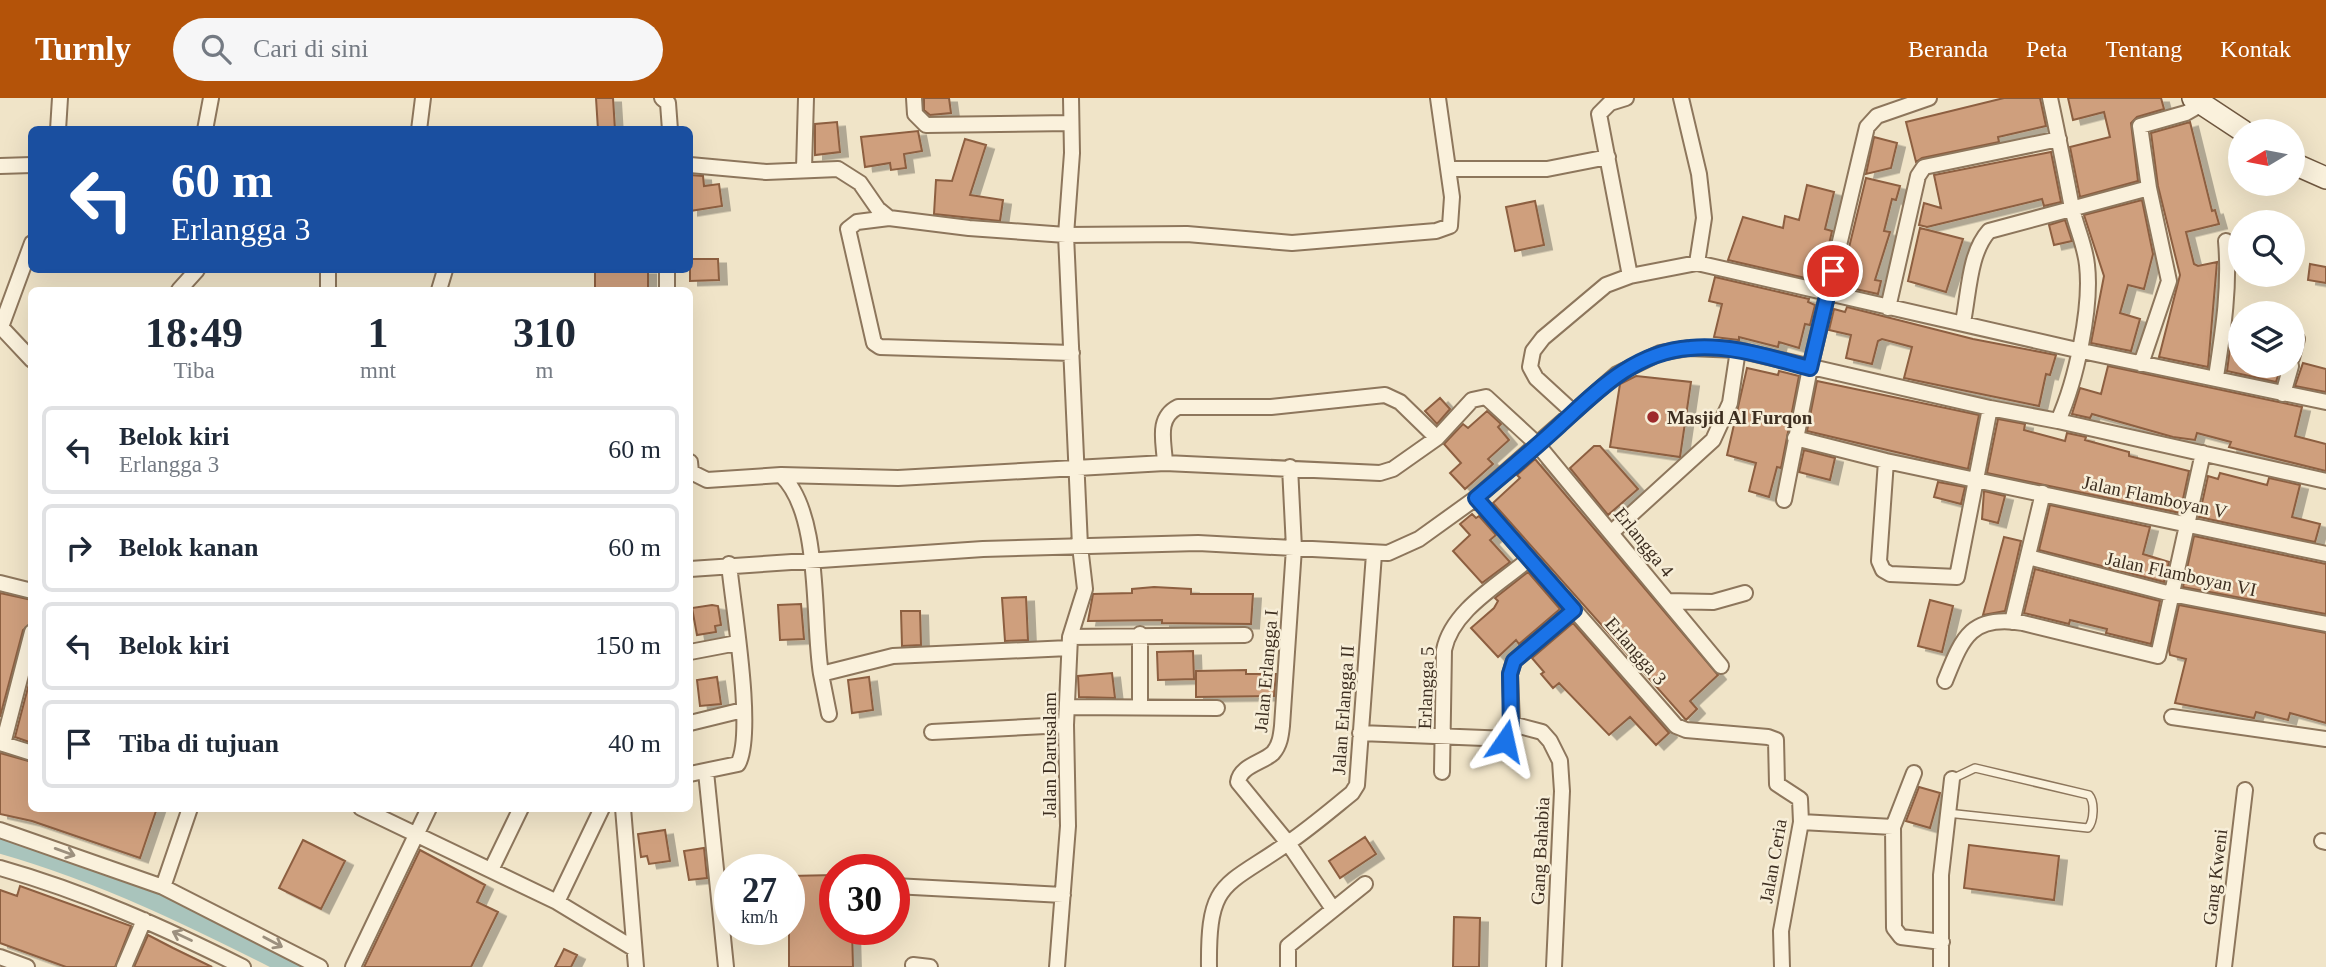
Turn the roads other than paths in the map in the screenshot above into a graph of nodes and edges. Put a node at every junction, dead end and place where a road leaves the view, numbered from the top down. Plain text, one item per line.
1 (60, 98) edge
2 (211, 98) edge
3 (423, 98) edge
4 (806, 98) edge
5 (914, 98) edge
6 (1071, 98) edge
7 (1438, 98) edge
8 (1626, 98) edge
9 (1681, 98) edge
10 (1929, 98) edge
11 (2050, 98) edge
12 (666, 100) edge
13 (2197, 102) edge
14 (2228, 122) edge
15 (1071, 123) junction
16 (58, 126) edge
17 (206, 126) edge
18 (420, 126) edge
19 (669, 126) edge
20 (2059, 139) junction
21 (1608, 158) junction
22 (28, 165) edge
23 (693, 165) edge
24 (0, 166) edge
25 (804, 169) junction
26 (1450, 169) junction
27 (2305, 169) edge
28 (2326, 178) edge
29 (2149, 188) junction
30 (2073, 211) junction
31 (889, 218) junction
32 (1066, 235) junction
33 (2226, 241) dead end
34 (28, 254) edge
35 (1697, 263) junction
36 (194, 273) edge
37 (1630, 276) junction
38 (182, 287) edge
39 (1828, 294) junction
40 (1888, 308) junction
41 (1963, 322) junction
42 (0, 327) edge
43 (1738, 350) junction
44 (2077, 351) junction
45 (1072, 353) junction
46 (28, 356) edge
47 (2141, 364) junction
48 (1810, 368) junction
49 (2216, 377) junction
50 (2288, 378) edge
51 (2283, 394) junction
52 (2326, 402) edge
53 (1990, 408) junction
54 (1573, 412) junction
55 (2058, 421) junction
56 (1437, 438) junction
57 (1796, 438) junction
58 (1536, 444) junction
59 (2203, 453) junction
60 (1886, 461) junction
61 (1166, 464) junction
62 (1290, 467) junction
63 (1079, 470) junction
64 (693, 473) edge
65 (781, 475) junction
66 (1976, 478) junction
67 (2326, 481) edge
68 (2043, 493) junction
69 (1476, 498) junction
70 (1784, 500) dead end
71 (2187, 523) junction
72 (1612, 532) junction
73 (1080, 546) junction
74 (1294, 548) junction
75 (1374, 554) junction
76 (2326, 554) edge
77 (2028, 557) junction
78 (810, 558) junction
79 (1529, 559) junction
80 (729, 564) junction
81 (693, 569) edge
82 (0, 583) edge
83 (28, 590) edge
84 (1745, 593) dead end
85 (2171, 594) junction
86 (1668, 601) junction
87 (1574, 610) junction
88 (2012, 621) junction
89 (2326, 624) edge
90 (1140, 634) junction
91 (1245, 635) dead end
92 (1070, 642) junction
93 (737, 643) junction
94 (28, 646) edge
95 (693, 651) edge
96 (1721, 666) dead end
97 (821, 674) junction
98 (1945, 681) dead end
99 (1067, 707) junction
100 (1140, 707) junction
101 (1217, 708) dead end
102 (743, 710) junction
103 (828, 713) dead end
104 (2172, 718) dead end
105 (693, 722) edge
106 (1512, 724) junction
107 (1066, 725) junction
108 (932, 732) dead end
109 (1360, 733) junction
110 (1444, 737) junction
111 (1769, 737) joint
112 (2326, 739) edge
113 (1, 744) edge
114 (28, 752) edge
115 (706, 772) junction
116 (1442, 772) dead end
117 (1914, 773) dead end
118 (693, 774) edge
119 (1952, 779) joint
120 (2245, 790) dead end
121 (189, 812) edge
122 (370, 812) edge
123 (427, 812) edge
124 (519, 812) edge
125 (600, 812) edge
126 (623, 812) edge
127 (1947, 813) junction
128 (1801, 822) junction
129 (1893, 827) junction
130 (0, 830) edge
131 (415, 833) junction
132 (1288, 843) junction
133 (0, 868) edge
134 (491, 870) junction
135 (1366, 884) dead end
136 (163, 887) junction
137 (910, 887) edge
138 (1063, 895) junction
139 (557, 902) junction
140 (1333, 909) junction
141 (144, 920) junction
142 (1942, 942) junction
143 (633, 948) junction
144 (0, 957) edge
145 (913, 965) dead end
146 (27, 967) edge
147 (124, 967) edge
148 (243, 967) edge
149 (320, 967) edge
150 (352, 967) edge
151 (636, 967) edge
152 (726, 967) edge
153 (930, 967) edge
154 (1056, 967) edge
155 (1209, 967) edge
156 (1288, 967) edge
157 (1554, 967) edge
158 (1782, 967) edge
159 (1941, 967) edge
160 (2224, 967) edge

1 - 16 street
2 - 17 street
3 - 18 street
4 - 25 street
5 - 15 street
6 - 15 street, Jalan Darusalam
7 - 26 street
8 - 21 street
9 - 35 street
10 - 39 street
11 - 20 street
12 - 19 street
13 - 14 main road
13 - 29 street
15 - 32 street, Jalan Darusalam
20 - 30 street
20 - 40 street
21 - 26 street
21 - 37 street
22 - 24 street
23 - 25 street
25 - 31 street
26 - 32 street
27 - 28 main road
29 - 30 street
29 - 47 street
30 - 41 street
30 - 44 street
31 - 32 street
31 - 45 street
32 - 45 street, Jalan Darusalam
33 - 49 street
34 - 42 street
35 - 37 street
35 - 39 street
36 - 38 street
37 - 54 street
39 - 40 street
39 - 48 street
40 - 41 street
41 - 44 street
42 - 46 street
43 - 48 street
43 - 54 street
43 - 72 street
44 - 47 street
44 - 55 street
45 - 63 street, Jalan Darusalam
47 - 49 street
48 - 53 street
48 - 57 street
49 - 51 street
50 - 51 street
51 - 52 street
53 - 55 street
53 - 66 street
54 - 58 street
55 - 59 street
56 - 58 street, Erlangga 4
56 - 61 street
56 - 62 street
57 - 60 street, Jalan Flamboyan V
57 - 70 street
58 - 69 street
58 - 72 street, Erlangga 4
59 - 67 street
59 - 71 street
60 - 66 street, Jalan Flamboyan V
60 - 66 street
61 - 62 street
61 - 63 street
62 - 74 street
63 - 65 street
63 - 73 street, Jalan Darusalam
64 - 65 street
65 - 78 street
66 - 68 street, Jalan Flamboyan V
68 - 71 street, Jalan Flamboyan V
68 - 77 street
69 - 75 street
69 - 79 street, Erlangga 3
71 - 76 street, Jalan Flamboyan V
71 - 85 street
72 - 86 street, Erlangga 4
73 - 74 street
73 - 78 street
73 - 92 street, Jalan Darusalam
74 - 75 street
74 - 132 street, Jalan Erlangga I
75 - 109 street, Jalan Erlangga II
77 - 85 street, Jalan Flamboyan VI
77 - 88 street
78 - 80 street
78 - 97 street
79 - 87 street, Erlangga 3
79 - 110 street, Erlangga 5
80 - 81 street
80 - 93 street
82 - 83 street
84 - 86 street
85 - 88 street
85 - 89 street, Jalan Flamboyan VI
86 - 96 street, Erlangga 4
87 - 106 street
87 - 111 street, Erlangga 3
88 - 98 street
90 - 91 street
90 - 92 street
90 - 100 street
92 - 97 street
92 - 99 street, Jalan Darusalam
93 - 95 street
93 - 102 street
94 - 113 street
97 - 103 street
99 - 100 street
99 - 107 street, Jalan Darusalam
100 - 101 street
102 - 105 street
102 - 115 street
104 - 112 street
106 - 110 street
106 - 157 street, Gang Bahabia
107 - 108 street
107 - 138 street, Jalan Darusalam
109 - 110 street
109 - 132 street, Jalan Erlangga II
110 - 116 street, Erlangga 5
111 - 128 street, Jalan Ceria
113 - 114 street
115 - 118 street
115 - 152 street
117 - 129 street
119 - 127 street
119 - 127 lane
120 - 160 street, Gang Kweni
121 - 136 street
122 - 131 street
123 - 131 street
124 - 134 street
125 - 139 street
126 - 143 street
127 - 142 street
128 - 129 street
128 - 158 street, Jalan Ceria
129 - 142 street
130 -> 136 street
131 - 134 street
131 - 150 street
132 - 140 street
132 - 155 street, Jalan Erlangga II
133 - 141 street
134 - 139 street
135 - 140 street
136 -> 149 street
137 - 138 street
138 - 154 street, Jalan Darusalam
139 - 143 street
140 - 156 street
141 - 147 street
148 -> 141 street
142 - 159 street
143 - 151 street
144 - 146 street
145 - 153 street

